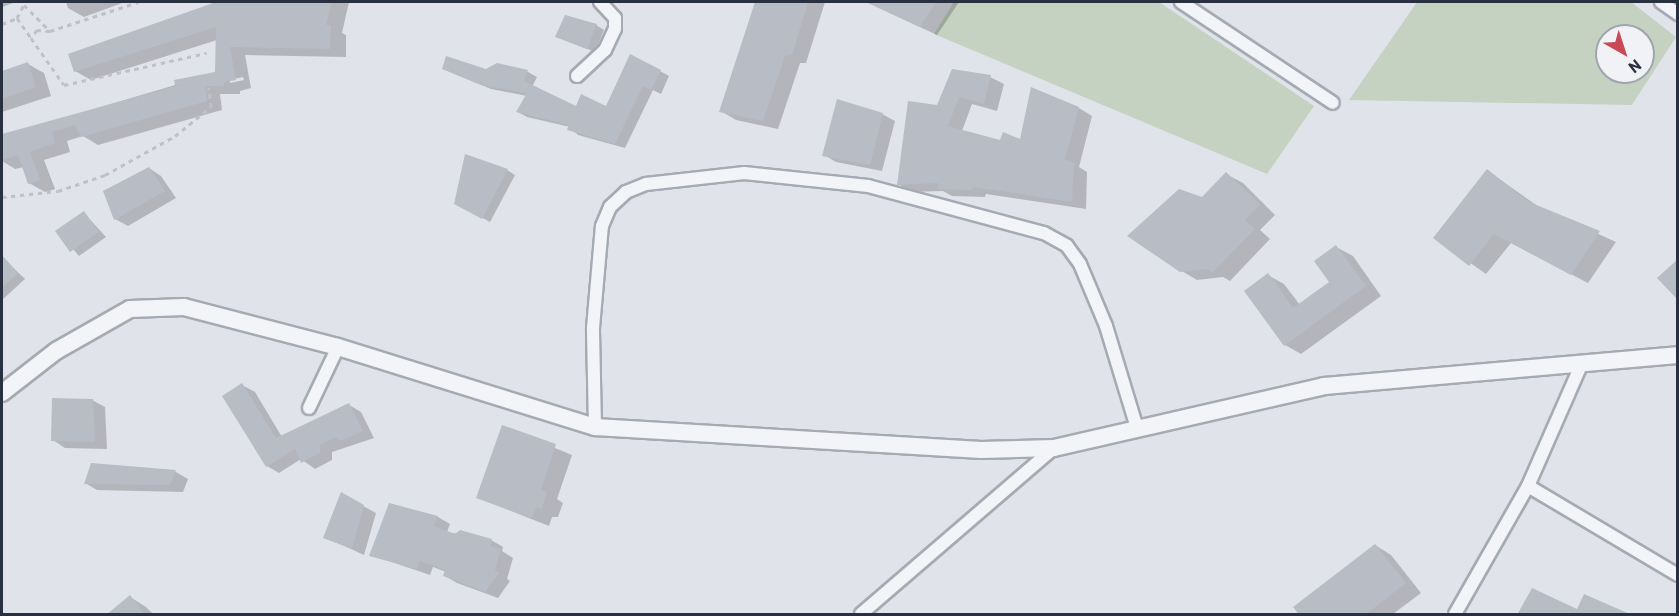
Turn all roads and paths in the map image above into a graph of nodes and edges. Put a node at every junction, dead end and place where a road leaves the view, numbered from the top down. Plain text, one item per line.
1 (138, 2) edge
2 (600, 2) edge
3 (1181, 2) edge
4 (1661, 2) edge
5 (25, 3) edge
6 (1677, 14) edge
7 (17, 18) junction
8 (2, 24) edge
9 (50, 30) junction
10 (31, 38) junction
11 (206, 53) dead end
12 (577, 76) dead end
13 (209, 87) dead end
14 (1333, 103) dead end
15 (2, 197) edge
16 (338, 348) junction
17 (1677, 355) edge
18 (1581, 365) junction
19 (2, 393) edge
20 (309, 408) dead end
21 (595, 427) junction
22 (1137, 428) junction
23 (1054, 448) junction
24 (1528, 486) junction
25 (1677, 575) edge
26 (861, 615) edge
27 (1455, 615) edge

1 - 9 path
2 - 12 street
3 - 14 street
4 - 6 street
5 - 7 path
5 - 9 path
7 - 8 path
7 - 10 path
9 - 10 path
10 - 11 path
13 - 15 path
16 - 19 street
16 - 20 street
16 - 21 street
17 - 18 street
18 - 22 street
18 - 24 street
21 - 22 street
21 - 23 street
22 - 23 street
23 - 26 street
24 - 25 street
24 - 27 street

